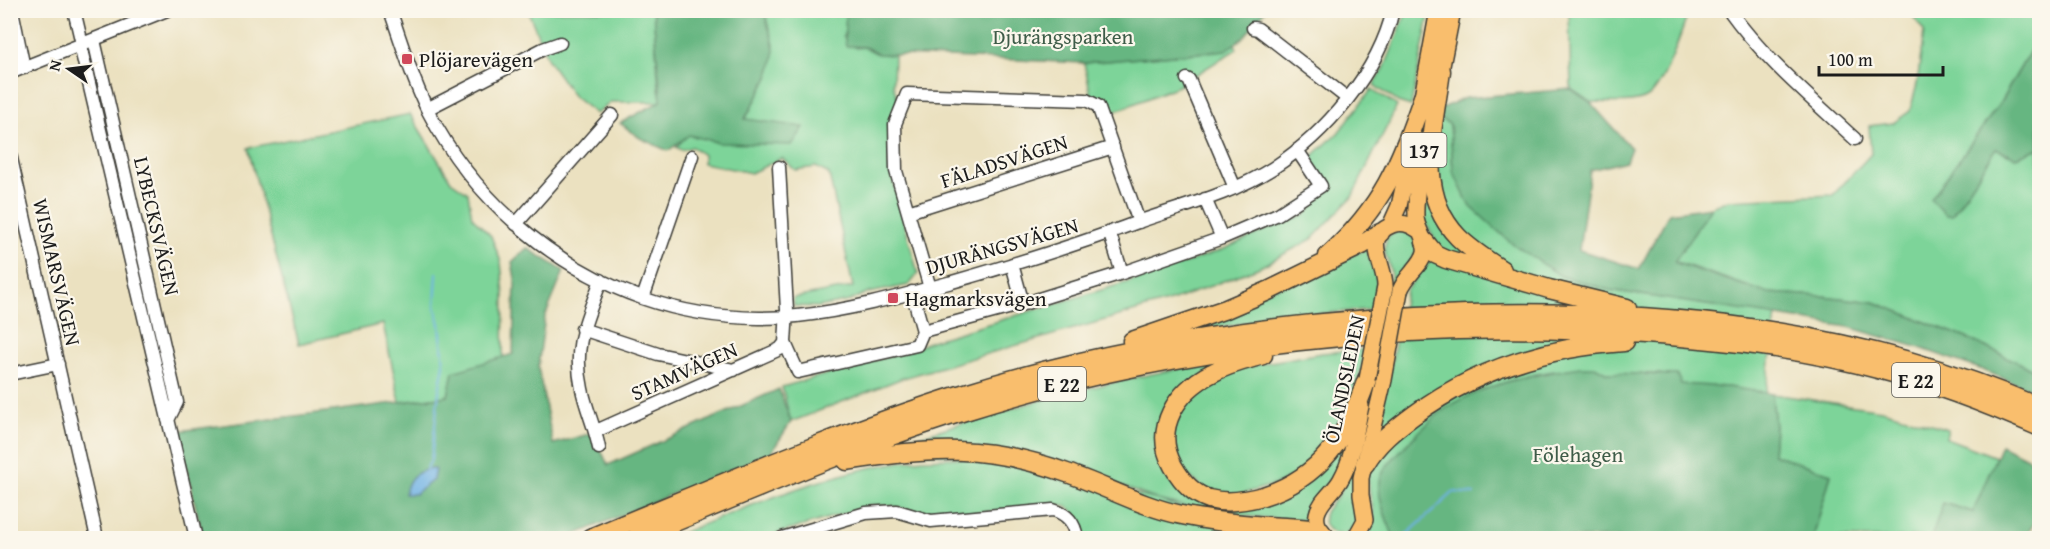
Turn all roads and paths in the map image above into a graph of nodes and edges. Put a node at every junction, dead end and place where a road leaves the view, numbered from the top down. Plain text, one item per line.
1 (12, 10) edge
2 (74, 10) edge
3 (167, 10) edge
4 (390, 10) edge
5 (1393, 10) edge
6 (1438, 10) edge
7 (1453, 10) edge
8 (1729, 10) edge
9 (1252, 28) dead end
10 (85, 43) junction
11 (560, 43) dead end
12 (24, 68) junction
13 (1441, 71) junction
14 (10, 73) edge
15 (1187, 79) dead end
16 (1422, 97) junction
17 (1347, 98) junction
18 (427, 109) junction
19 (612, 115) dead end
20 (1855, 139) dead end
21 (1113, 147) junction
22 (1297, 150) junction
23 (10, 154) edge
24 (692, 156) dead end
25 (778, 167) dead end
26 (1235, 188) junction
27 (1206, 200) junction
28 (908, 212) junction
29 (1138, 222) junction
30 (516, 224) junction
31 (1385, 230) junction
32 (1110, 234) junction
33 (1421, 236) junction
34 (1222, 238) junction
35 (1012, 264) junction
36 (1316, 267) junction
37 (1122, 273) junction
38 (1514, 278) junction
39 (601, 280) junction
40 (930, 288) junction
41 (912, 292) junction
42 (643, 298) junction
43 (1023, 304) junction
44 (786, 317) junction
45 (1672, 319) junction
46 (582, 329) junction
47 (923, 331) junction
48 (1323, 338) junction
49 (1691, 338) junction
50 (784, 343) junction
51 (58, 364) junction
52 (734, 370) junction
53 (1038, 373) junction
54 (10, 374) edge
55 (1375, 379) junction
56 (2040, 408) edge
57 (2040, 427) edge
58 (596, 431) junction
59 (598, 448) dead end
60 (1365, 464) junction
61 (810, 467) junction
62 (1327, 536) edge
63 (1354, 537) edge
64 (97, 538) edge
65 (196, 538) edge
66 (591, 538) edge
67 (636, 538) edge
68 (782, 538) edge
69 (1077, 538) edge

1 - 12 street
2 - 10 street, LYBECKSVÄGEN
3 - 10 street
4 - 18 street, DJURÄNGSVÄGEN
5 - 17 street, DJURÄNGSVÄGEN
6 - 16 main road, ÖLANDSLEDEN / 137
7 - 13 main road, ÖLANDSLEDEN / 137
8 - 20 street
9 - 17 street
10 - 12 street
10 - 65 street, LYBECKSVÄGEN
11 - 18 street
12 - 14 street
13 - 33 main road, ÖLANDSLEDEN / 137
13 - 38 highway
15 - 26 street
16 - 31 main road, ÖLANDSLEDEN / 137
16 - 36 highway
17 - 22 street, DJURÄNGSVÄGEN
18 - 30 street, DJURÄNGSVÄGEN
19 - 30 street
21 - 28 street, FÄLADSVÄGEN
21 - 28 street
21 - 29 street
22 - 26 street, DJURÄNGSVÄGEN
22 - 34 street
23 - 51 street, WISMARSVÄGEN
24 - 42 street
25 - 44 street
26 - 27 street, DJURÄNGSVÄGEN
27 - 29 street, DJURÄNGSVÄGEN
27 - 34 street
28 - 40 street
29 - 32 street, DJURÄNGSVÄGEN
30 - 39 street, DJURÄNGSVÄGEN
31 - 33 main road
31 - 36 highway
31 - 55 main road, ÖLANDSLEDEN / 137, bridge
32 - 35 street, DJURÄNGSVÄGEN
32 - 37 street
33 - 38 highway
33 - 55 main road, ÖLANDSLEDEN / 137, bridge
34 - 37 street
35 - 40 street, DJURÄNGSVÄGEN
35 - 43 street
36 - 53 highway
37 - 43 street
38 - 45 highway
39 - 42 street, DJURÄNGSVÄGEN
39 - 46 street
40 - 41 street, DJURÄNGSVÄGEN
41 - 44 street, DJURÄNGSVÄGEN
41 - 47 street
42 - 44 street, DJURÄNGSVÄGEN
43 - 47 street
44 - 50 street
45 - 53 highway, E 22
45 - 56 highway, E 22
46 - 52 street
46 - 58 street
47 - 50 street
48 - 49 highway, E 22
48 - 55 highway
48 - 61 highway, E 22
49 - 57 highway, E 22
49 - 60 highway
50 - 52 street, STAMVÄGEN
51 - 54 street, WISMARSVÄGEN
51 - 64 street, WISMARSVÄGEN
52 - 58 street, STAMVÄGEN
53 - 66 highway, E 22
55 - 60 main road, ÖLANDSLEDEN / 137
55 - 62 main road, ÖLANDSLEDEN / 137
58 - 59 street
60 - 63 main road, ÖLANDSLEDEN / 137
61 - 62 highway
61 - 67 highway, E 22
68 - 69 street

